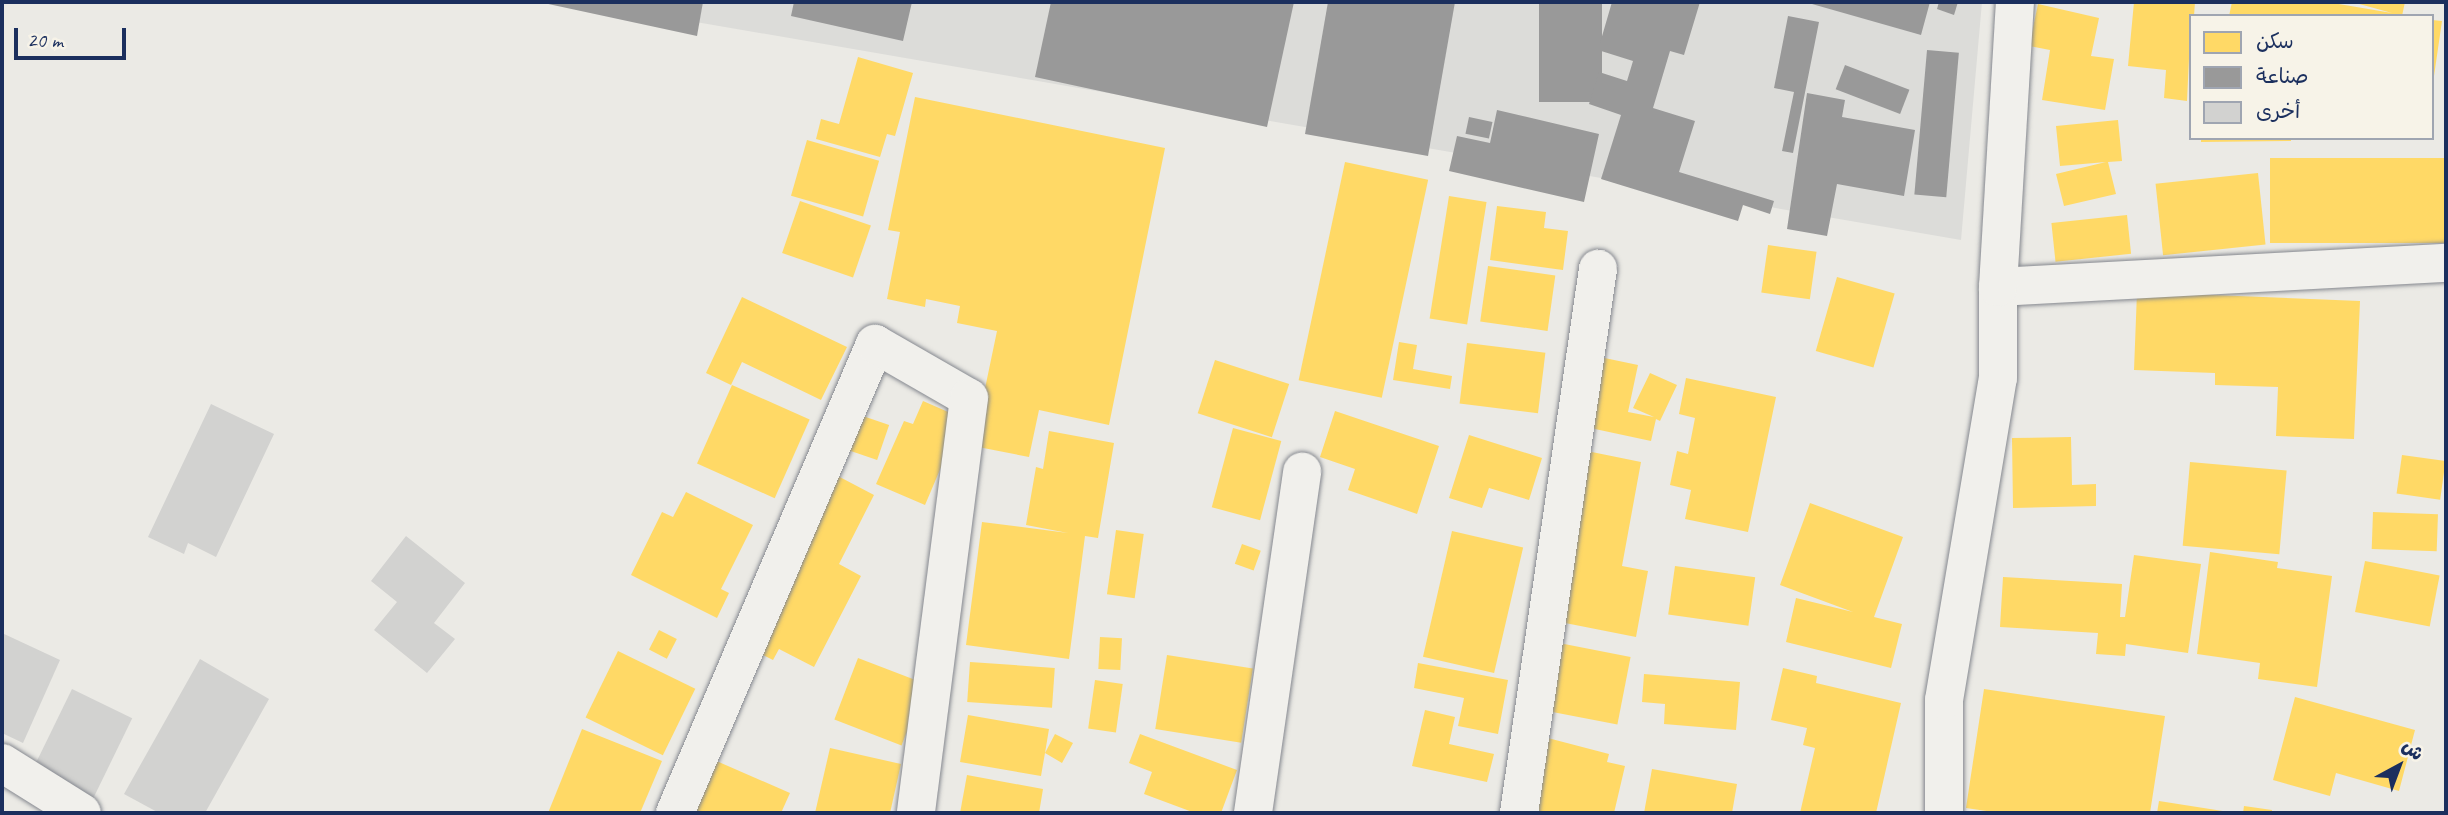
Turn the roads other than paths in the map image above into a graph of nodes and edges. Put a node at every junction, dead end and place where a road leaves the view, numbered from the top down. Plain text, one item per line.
1 (2015, 2) edge
2 (2446, 263) edge
3 (1598, 269) dead end
4 (1998, 287) junction
5 (1302, 471) dead end
6 (2, 763) edge
7 (82, 813) edge
8 (675, 813) edge
9 (916, 813) edge
10 (1254, 813) edge
11 (1519, 813) edge
12 (1944, 813) edge

1 - 4 street
2 - 4 street
3 - 11 street
4 - 12 street
5 - 10 street
6 - 7 street
8 - 9 street

